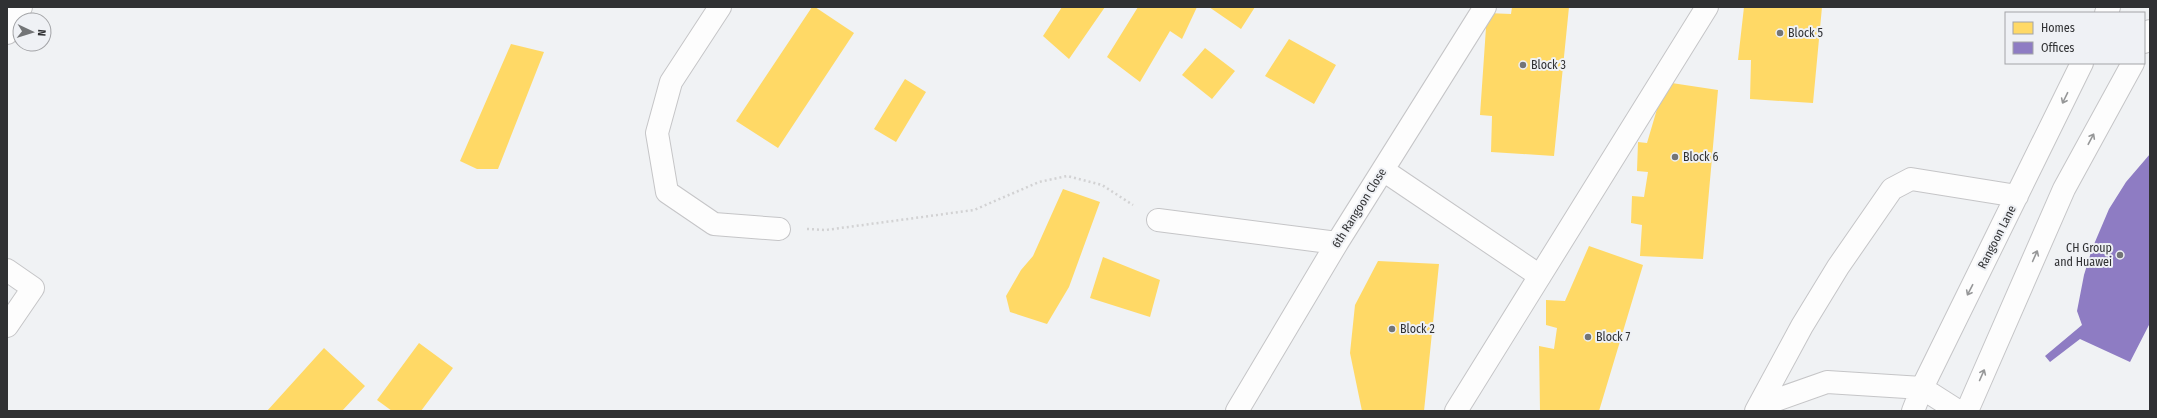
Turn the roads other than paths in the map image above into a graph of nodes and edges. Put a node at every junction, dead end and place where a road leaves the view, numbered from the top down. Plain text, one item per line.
1 (21, 7) edge
2 (720, 7) edge
3 (1485, 7) edge
4 (1708, 7) edge
5 (2150, 31) edge
6 (7, 33) edge
7 (2145, 40) edge
8 (2082, 64) edge
9 (2132, 64) edge
10 (1383, 170) junction
11 (2018, 196) junction
12 (1158, 220) road end
13 (779, 229) road end
14 (1337, 243) junction
15 (7, 270) edge
16 (1540, 276) junction
17 (7, 326) edge
18 (1922, 388) junction
19 (1757, 408) edge
20 (1237, 411) edge
21 (1456, 411) edge
22 (1913, 411) edge
23 (1958, 411) edge
24 (1967, 411) edge

1 - 6 street
2 - 13 street
3 - 10 street, 6th Rangoon Close
4 - 16 street
5 - 7 street
8 -> 11 street, Rangoon Lane
24 -> 9 street
10 - 14 street, 6th Rangoon Close
10 - 16 street
11 -> 18 street, Rangoon Lane
11 - 19 street
12 - 14 street
14 - 20 street, 6th Rangoon Close
15 - 17 street
16 - 21 street
18 - 19 street
18 - 22 street, Rangoon Lane
18 - 23 street

